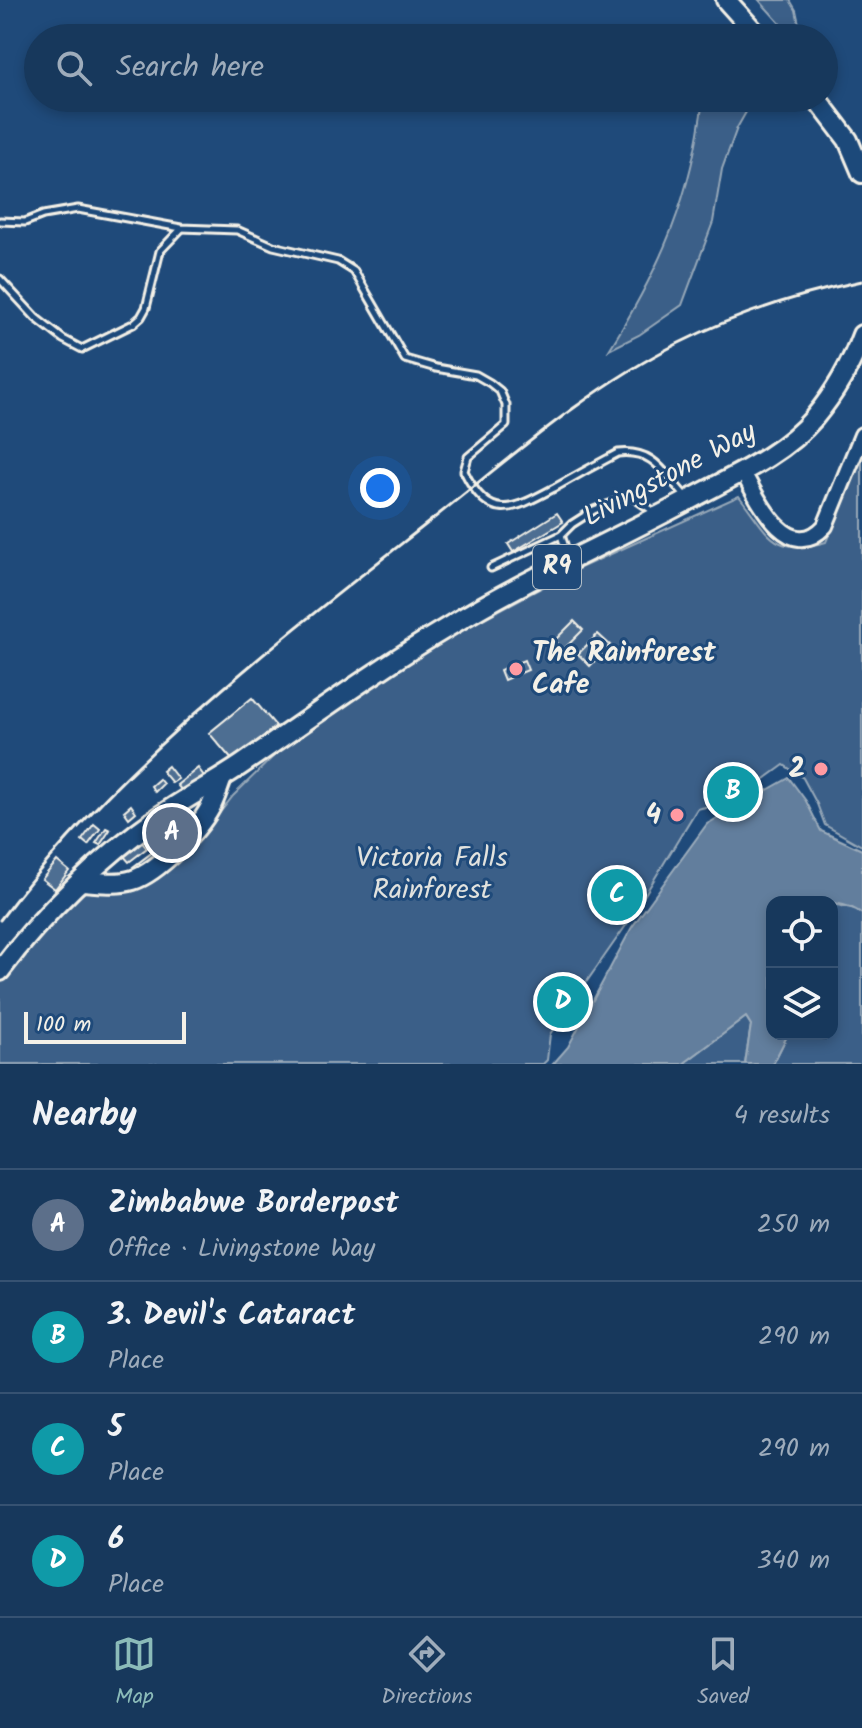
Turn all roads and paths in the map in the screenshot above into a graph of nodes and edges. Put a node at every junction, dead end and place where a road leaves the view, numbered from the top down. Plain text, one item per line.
1 (726, 0) edge
2 (747, 24) edge
3 (827, 112) edge
4 (862, 173) edge
5 (0, 221) edge
6 (181, 228) junction
7 (0, 279) edge
8 (862, 335) edge
9 (862, 435) edge
10 (743, 472) junction
11 (689, 500) junction
12 (660, 516) junction
13 (561, 535) junction
14 (569, 561) junction
15 (491, 568) dead end
16 (222, 778) junction
17 (82, 881) junction
18 (0, 971) edge

1 - 2 highway
3 - 4 highway
5 - 6 lane
6 - 7 lane
6 - 11 lane
8 - 10 highway, Livingstone Way / R9
9 - 10 street
10 - 11 highway, Livingstone Way / R9
11 - 12 highway, Livingstone Way / R9
12 - 13 lane
12 - 14 highway, Livingstone Way / R9
13 - 14 lane
13 - 15 lane
14 - 16 highway, Livingstone Way / R9
16 - 17 highway, Livingstone Way / R9
16 - 17 highway
17 - 18 highway, Livingstone Way / R9

